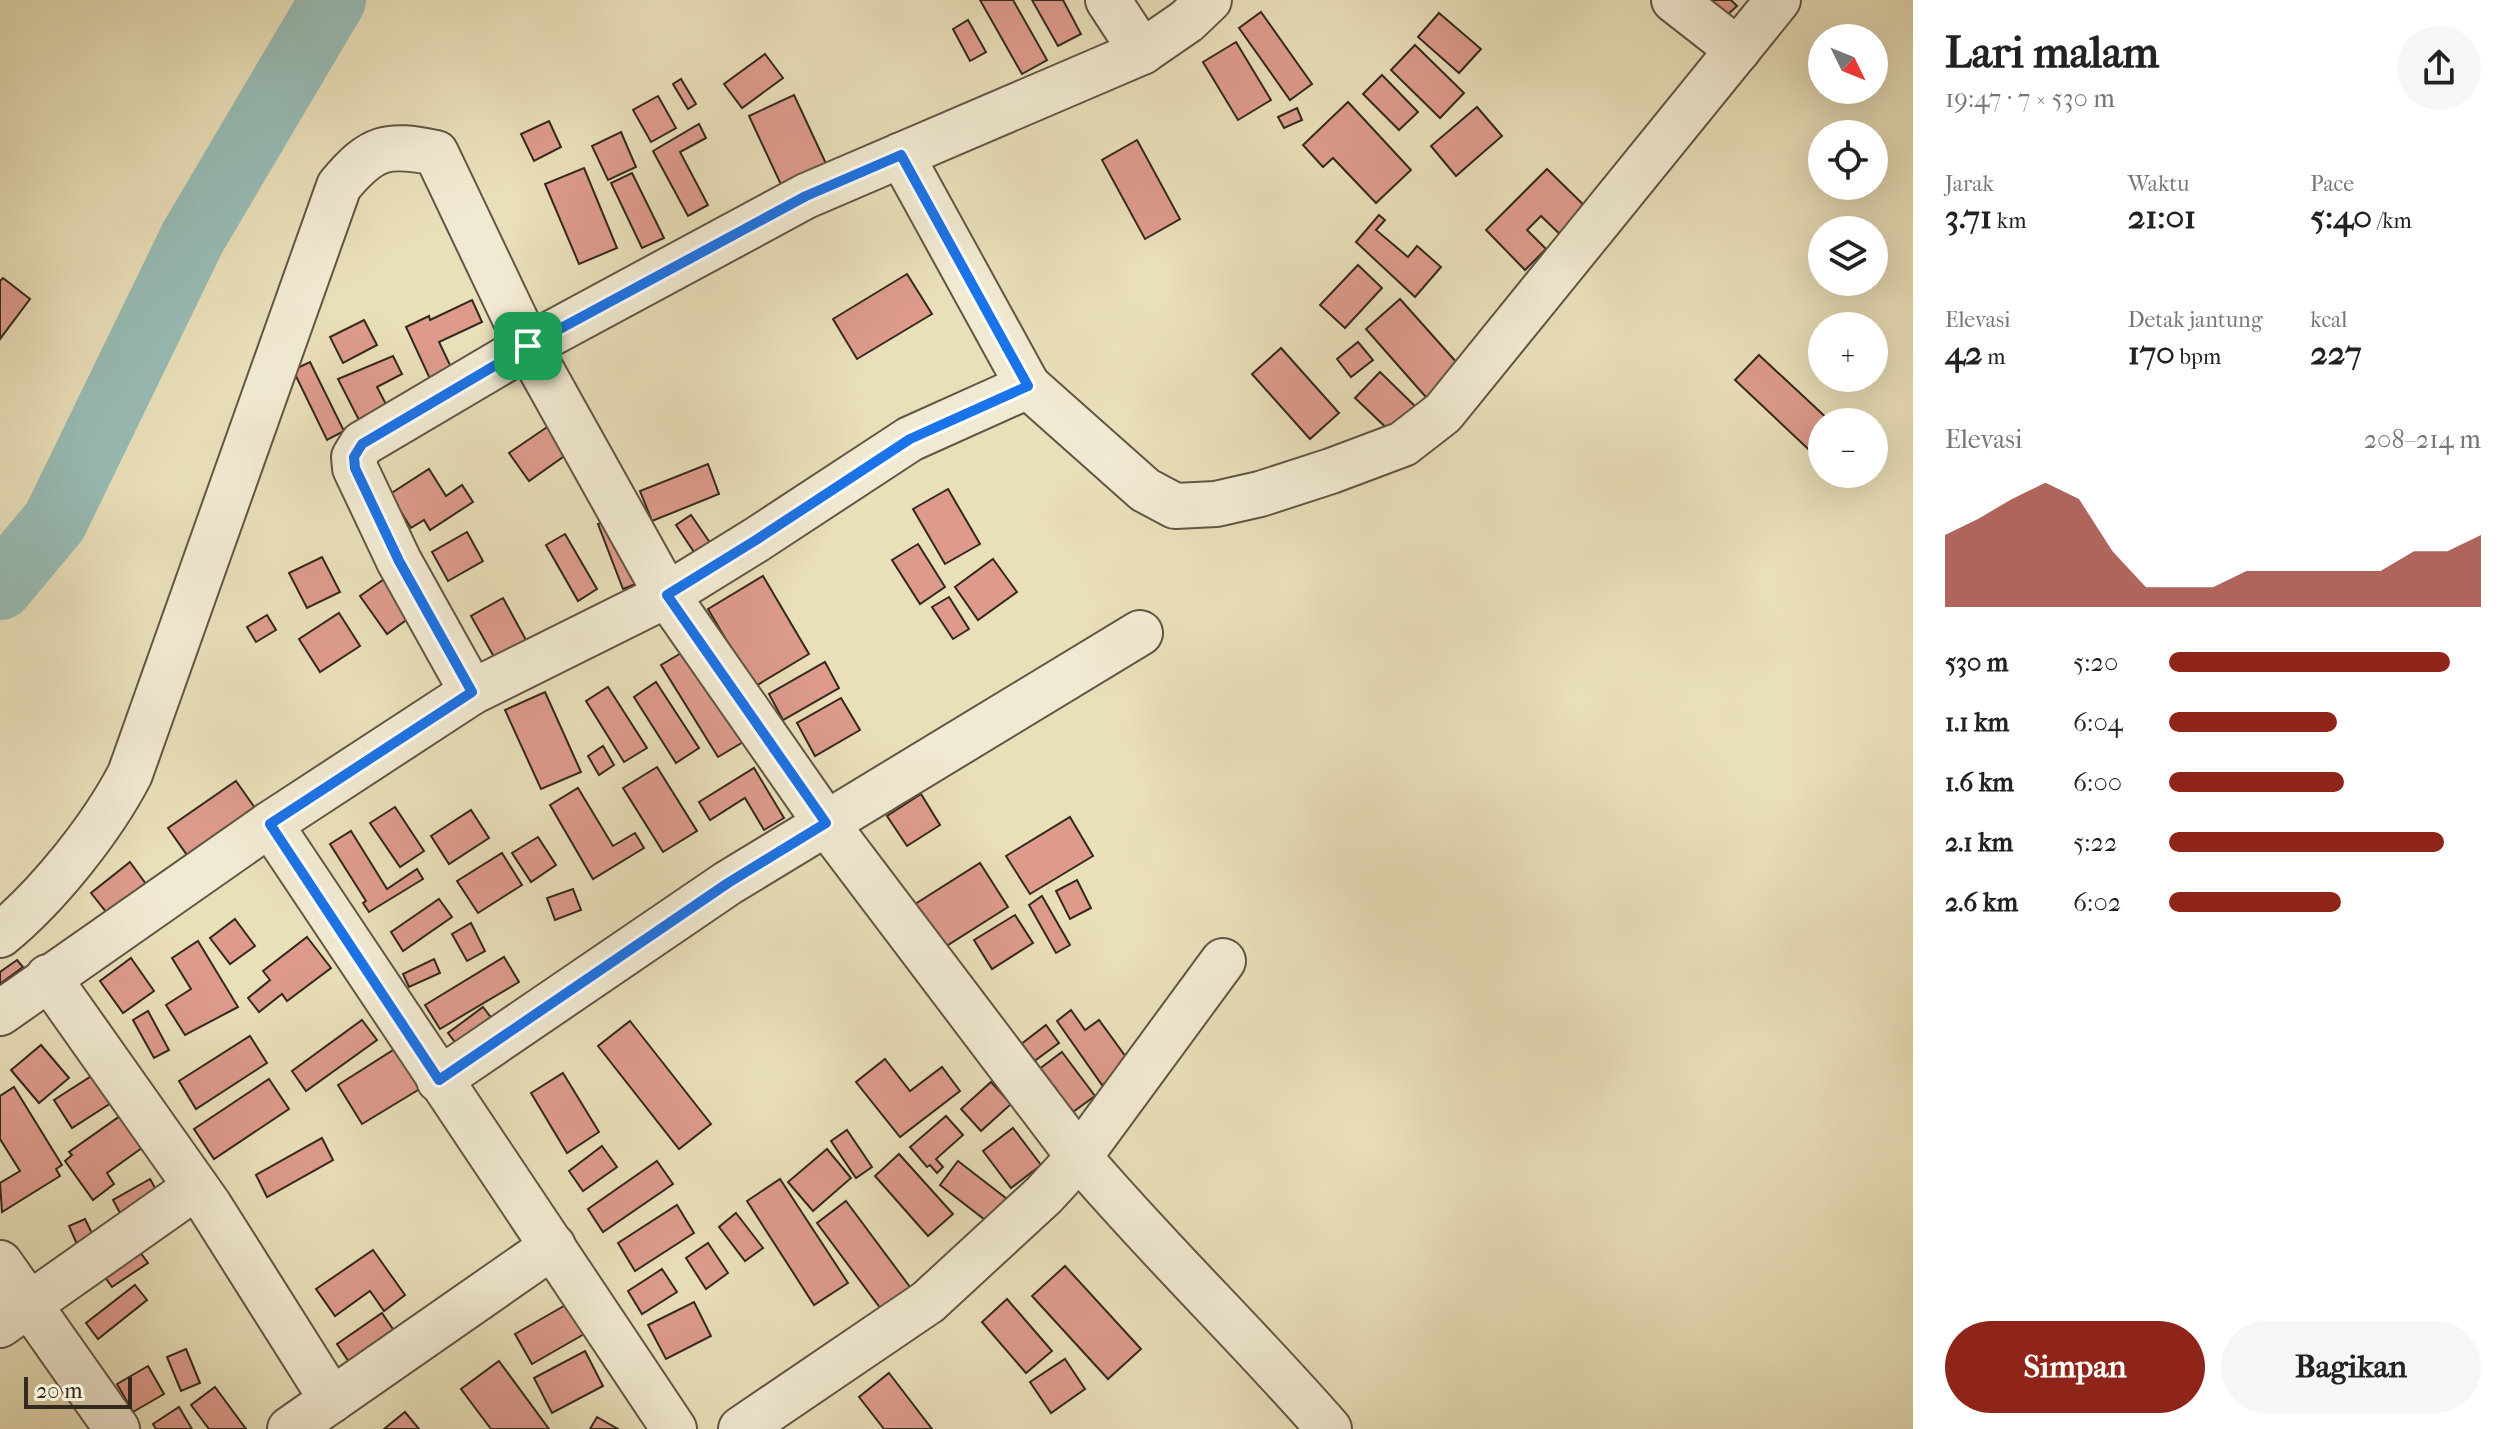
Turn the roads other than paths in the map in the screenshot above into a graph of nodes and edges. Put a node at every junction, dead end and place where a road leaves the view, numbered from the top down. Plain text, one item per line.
1 (1108, 0) edge
2 (1209, 0) edge
3 (1674, 0) edge
4 (1778, 0) edge
5 (1738, 50) junction
6 (1142, 52) junction
7 (901, 155) junction
8 (528, 346) junction
9 (1028, 386) junction
10 (667, 595) junction
11 (1140, 633) dead end
12 (472, 692) junction
13 (826, 823) junction
14 (270, 824) junction
15 (0, 935) edge
16 (1223, 961) dead end
17 (48, 977) junction
18 (0, 1013) edge
19 (439, 1080) junction
20 (1079, 1157) junction
21 (196, 1187) junction
22 (553, 1246) junction
23 (0, 1263) edge
24 (15, 1315) edge
25 (332, 1400) junction
26 (117, 1429) edge
27 (290, 1429) edge
28 (674, 1429) edge
29 (741, 1429) edge
30 (1329, 1429) edge

1 - 6 street
2 - 6 street
3 - 5 street
4 - 5 street
5 - 9 street
6 - 7 street
7 - 8 street
7 - 9 street
8 - 10 street
8 - 12 street
8 - 15 street
9 - 10 street
10 - 12 street
10 - 13 street
11 - 13 street
12 - 14 street
13 - 19 street
13 - 20 street
14 - 17 street
14 - 19 street
16 - 20 street
17 - 18 street
17 - 21 street
19 - 22 street
20 - 29 street
20 - 30 street
21 - 24 street
21 - 25 street
22 - 25 street
22 - 28 street
23 - 24 street
24 - 26 street
25 - 27 street

